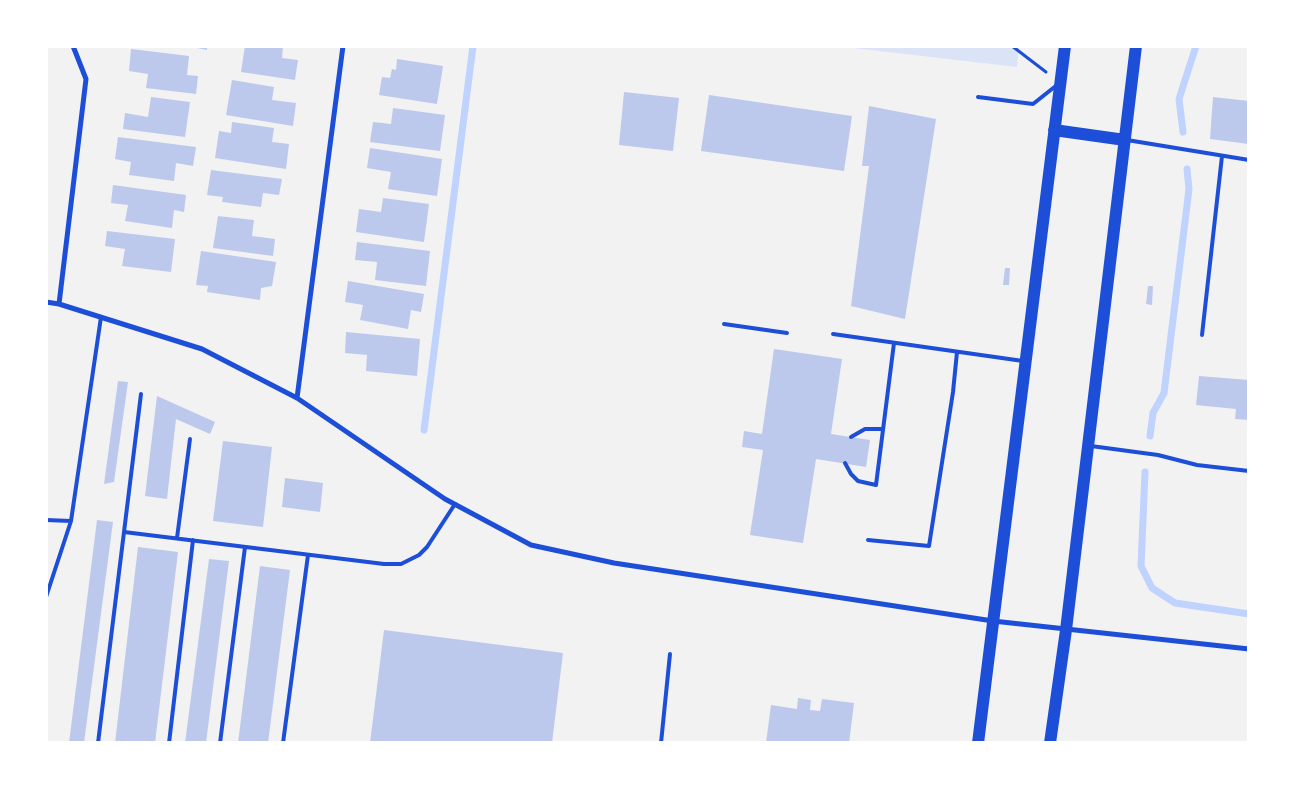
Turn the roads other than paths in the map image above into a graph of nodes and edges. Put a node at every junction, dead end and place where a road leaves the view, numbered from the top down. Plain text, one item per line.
1 (73, 46) edge
2 (343, 46) edge
3 (1065, 46) edge
4 (1136, 46) edge
5 (1060, 83) junction
6 (978, 98) dead end
7 (1054, 130) junction
8 (1125, 140) junction
9 (1222, 156) junction
10 (1249, 160) edge
11 (46, 302) edge
12 (59, 304) junction
13 (101, 317) junction
14 (724, 324) dead end
15 (787, 333) dead end
16 (833, 334) dead end
17 (1202, 335) dead end
18 (894, 343) junction
19 (957, 352) junction
20 (1025, 361) junction
21 (141, 394) dead end
22 (297, 398) junction
23 (883, 429) junction
24 (851, 437) dead end
25 (190, 439) dead end
26 (1088, 446) junction
27 (845, 463) dead end
28 (1249, 471) edge
29 (455, 504) junction
30 (46, 520) edge
31 (71, 521) junction
32 (124, 532) junction
33 (177, 538) junction
34 (193, 540) junction
35 (868, 540) dead end
36 (245, 547) junction
37 (308, 555) junction
38 (46, 597) edge
39 (993, 621) junction
40 (1066, 630) junction
41 (1249, 649) edge
42 (670, 654) dead end
43 (98, 743) edge
44 (169, 743) edge
45 (220, 743) edge
46 (283, 743) edge
47 (661, 743) edge
48 (978, 743) edge
49 (1050, 743) edge

1 - 12 street
2 - 22 street
3 - 5 main road
4 - 8 main road
5 - 6 lane
5 - 7 main road
7 - 8 main road
7 - 20 main road
8 - 9 lane
8 - 26 main road
9 - 10 lane
9 - 17 lane
11 - 12 street
12 - 13 street
13 - 22 street
13 - 31 lane
14 - 15 lane
16 - 18 lane
18 - 19 lane
18 - 23 lane
19 - 20 lane
19 - 35 lane
20 - 39 main road
21 - 32 lane
22 - 29 street
23 - 24 lane
23 - 27 lane
25 - 33 lane
26 - 28 lane
26 - 40 main road
29 - 37 lane
29 - 39 street
30 - 31 lane
31 - 38 lane
32 - 33 lane
32 - 43 lane
33 - 34 lane
34 - 36 lane
34 - 44 lane
36 - 37 lane
36 - 45 lane
37 - 46 lane
39 - 40 street
39 - 48 main road
40 - 41 street
40 - 49 main road
42 - 47 lane

